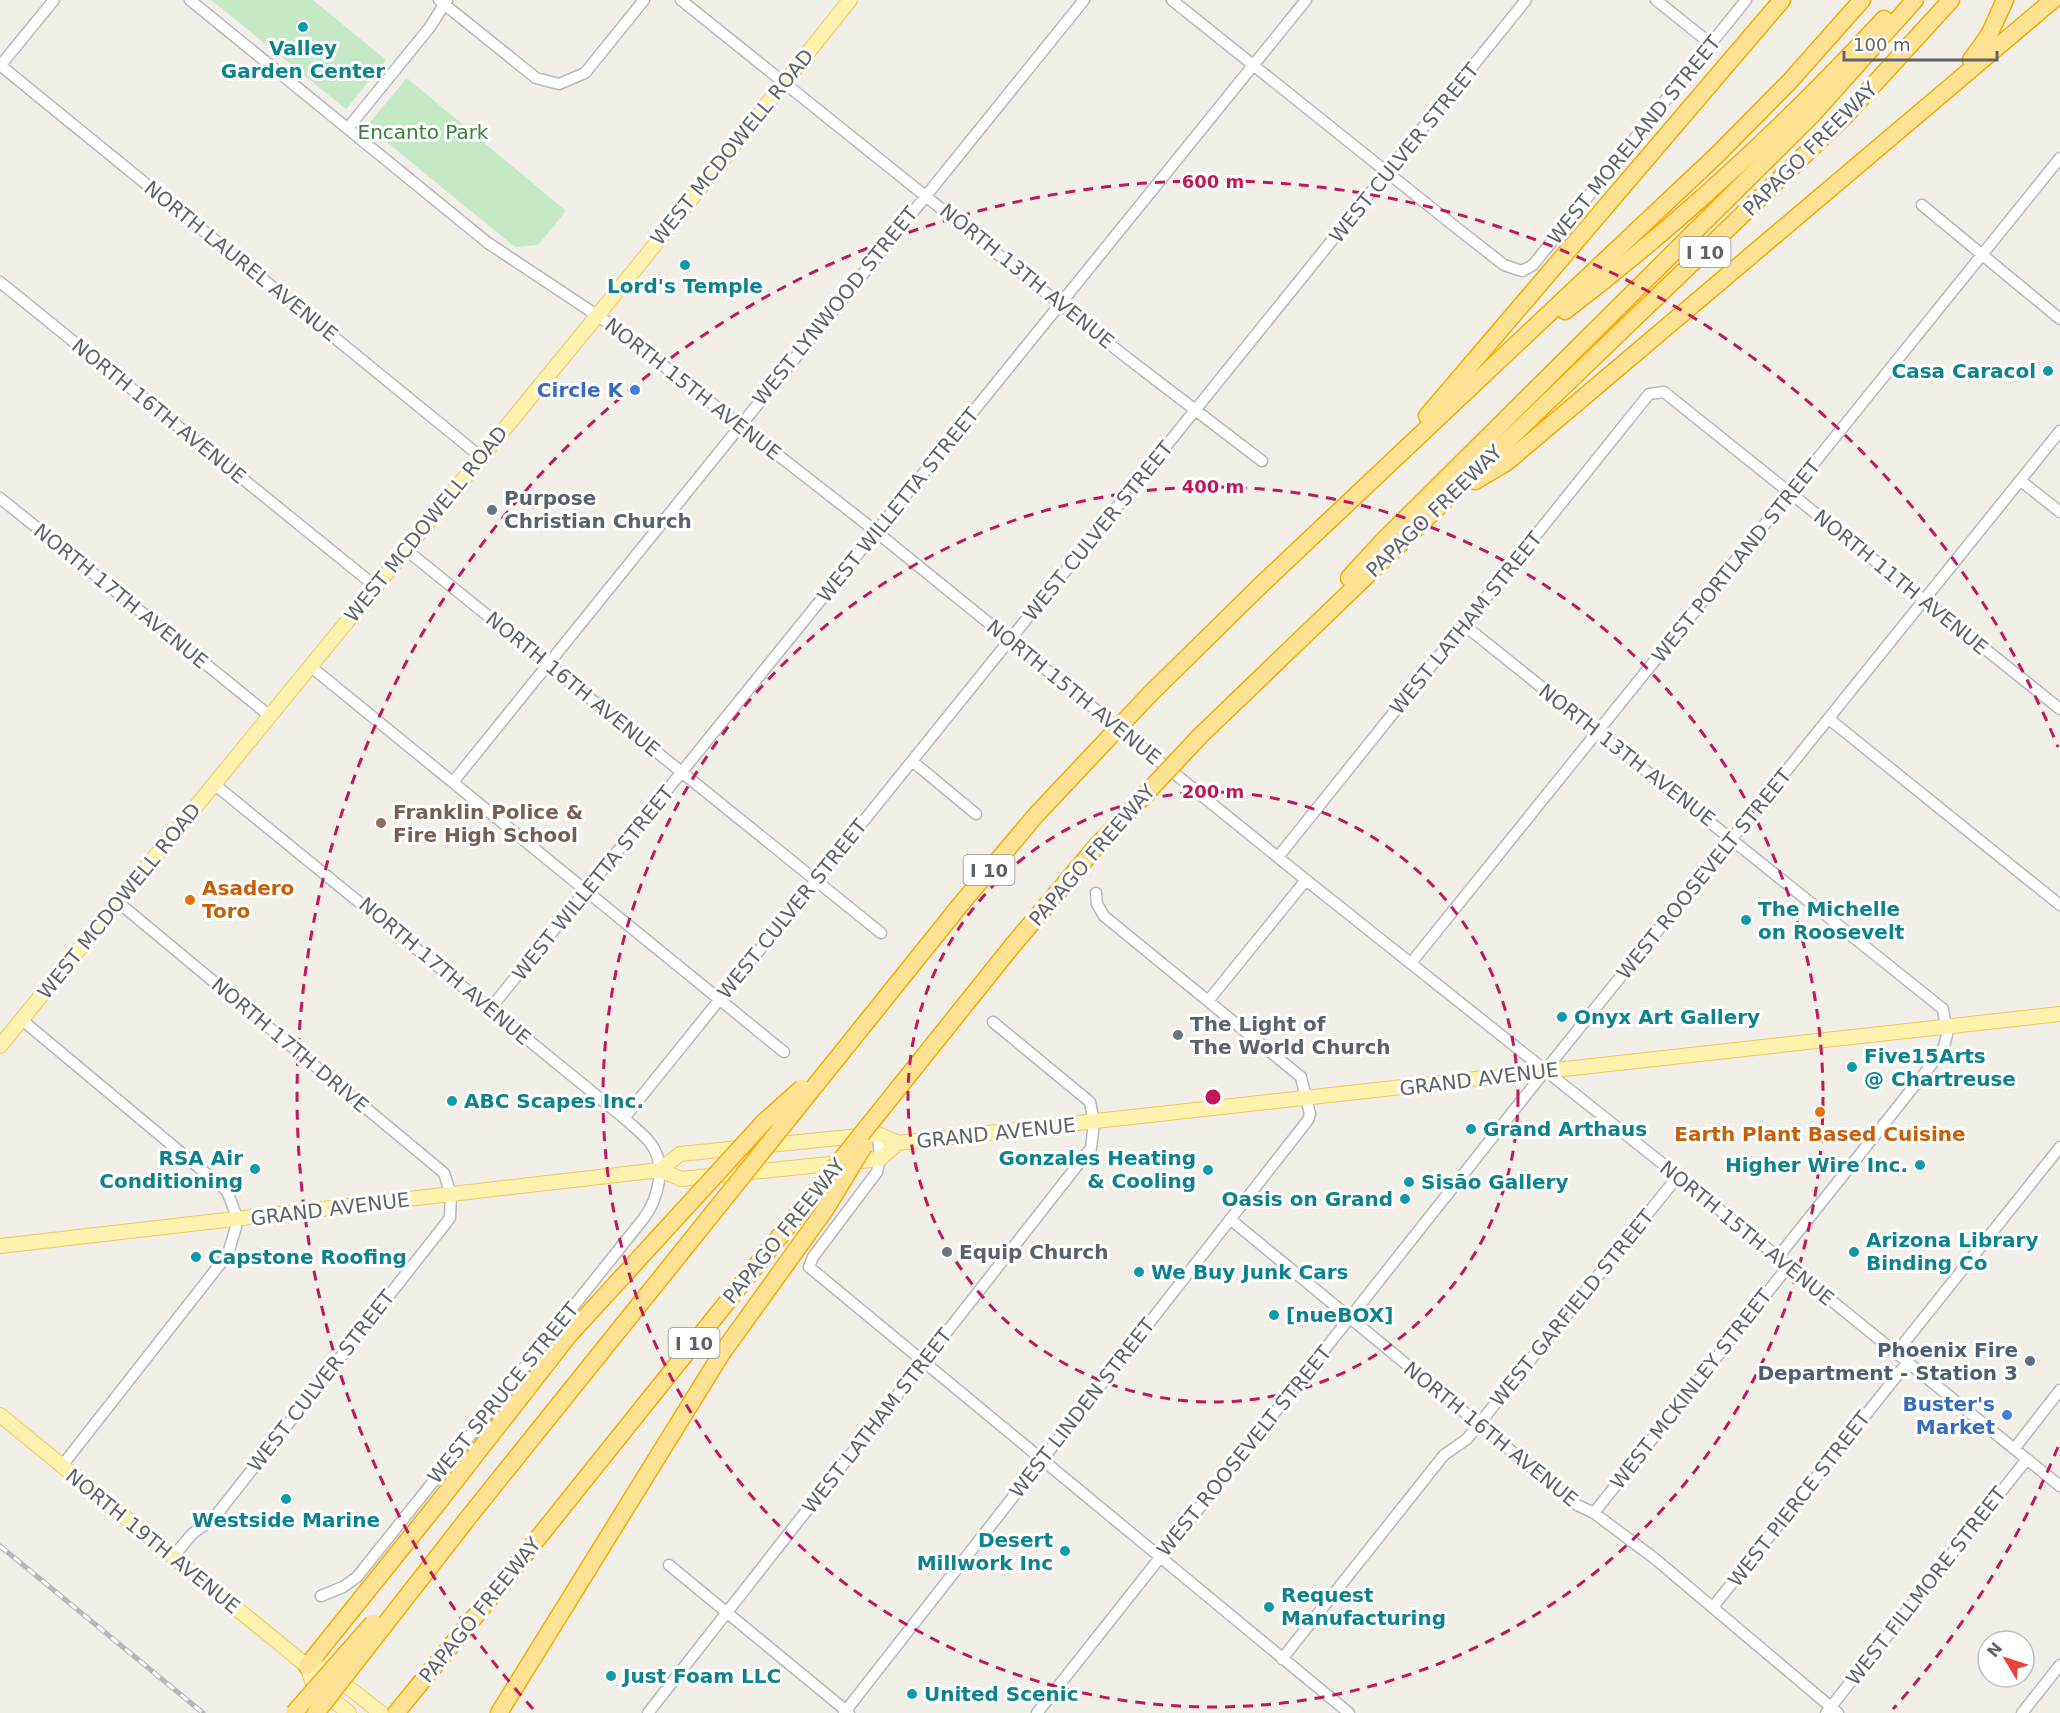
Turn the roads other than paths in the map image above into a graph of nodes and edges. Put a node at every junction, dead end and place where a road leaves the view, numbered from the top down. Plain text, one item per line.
1 (54, 0) edge
2 (190, 0) edge
3 (644, 0) edge
4 (681, 0) edge
5 (850, 0) edge
6 (1084, 0) edge
7 (1172, 0) edge
8 (1305, 0) edge
9 (1527, 0) edge
10 (1656, 0) edge
11 (1746, 0) edge
12 (1782, 0) edge
13 (1862, 0) edge
14 (1900, 0) edge
15 (1915, 0) edge
16 (1951, 0) edge
17 (2005, 0) edge
18 (2053, 0) edge
19 (443, 2) edge
20 (1711, 44) junction
21 (1253, 65) junction
22 (0, 66) edge
23 (783, 82) junction
24 (1934, 100) junction
25 (348, 128) junction
26 (2060, 158) edge
27 (1389, 173) junction
28 (925, 193) junction
29 (1920, 208) dead end
30 (1982, 256) junction
31 (0, 282) edge
32 (1061, 304) junction
33 (597, 315) junction
34 (2060, 319) edge
35 (1499, 361) junction
36 (1656, 391) joint
37 (1196, 410) junction
38 (740, 425) junction
39 (2060, 431) edge
40 (481, 457) junction
41 (1262, 461) dead end
42 (1372, 480) junction
43 (2021, 481) junction
44 (1791, 494) junction
45 (1450, 495) junction
46 (0, 498) edge
47 (2060, 512) edge
48 (876, 532) junction
49 (405, 549) junction
50 (375, 586) junction
51 (1925, 600) junction
52 (1464, 625) junction
53 (1010, 640) junction
54 (548, 664) junction
55 (1273, 664) junction
56 (310, 666) junction
57 (2060, 709) edge
58 (270, 716) junction
59 (1829, 719) junction
60 (1598, 732) junction
61 (912, 761) junction
62 (682, 772) junction
63 (453, 782) junction
64 (214, 784) junction
65 (976, 814) dead end
66 (1732, 838) junction
67 (1278, 857) junction
68 (815, 880) junction
69 (1306, 880) junction
70 (586, 891) junction
71 (1096, 893) dead end
72 (118, 903) junction
73 (2060, 904) edge
74 (881, 933) dead end
75 (1411, 963) junction
76 (719, 999) junction
77 (1208, 1001) junction
78 (490, 1010) junction
79 (2060, 1014) edge
80 (22, 1020) junction
81 (993, 1022) dead end
82 (1947, 1027) junction
83 (0, 1046) edge
84 (784, 1052) dead end
85 (838, 1055) junction
86 (1545, 1072) junction
87 (903, 1084) junction
88 (1307, 1098) junction
89 (624, 1118) junction
90 (1094, 1124) junction
91 (878, 1134) junction
92 (898, 1143) junction
93 (2060, 1147) edge
94 (880, 1159) junction
95 (660, 1170) junction
96 (1678, 1176) junction
97 (451, 1195) junction
98 (1230, 1219) junction
99 (238, 1220) junction
100 (0, 1246) edge
101 (1778, 1257) junction
102 (1789, 1265) junction
103 (1350, 1318) junction
104 (1896, 1353) junction
105 (923, 1362) junction
106 (1907, 1363) junction
107 (2060, 1390) edge
108 (0, 1415) edge
109 (1479, 1424) junction
110 (2014, 1449) junction
111 (2027, 1459) junction
112 (1041, 1460) junction
113 (61, 1467) junction
114 (2060, 1486) edge
115 (1594, 1513) junction
116 (468, 1518) junction
117 (172, 1558) junction
118 (1159, 1558) junction
119 (669, 1564) dead end
120 (321, 1596) dead end
121 (486, 1603) junction
122 (1713, 1607) junction
123 (728, 1612) junction
124 (1282, 1659) junction
125 (2060, 1665) edge
126 (307, 1666) junction
127 (1831, 1711) edge
128 (846, 1712) edge
129 (294, 1713) edge
130 (316, 1713) edge
131 (349, 1713) edge
132 (381, 1713) edge
133 (396, 1713) edge
134 (410, 1713) edge
135 (499, 1713) edge
136 (648, 1713) edge
137 (1037, 1713) edge
138 (1349, 1713) edge
139 (2022, 1713) edge

1 - 22 street
2 - 25 street, NORTH 15TH AVENUE
3 - 19 street
4 - 23 street, NORTH 13TH AVENUE
5 - 23 main road, WEST MCDOWELL ROAD
6 - 28 street, WEST LYNWOOD STREET
7 - 21 street
8 - 21 street, WEST WILLETTA STREET
9 - 27 street, WEST CULVER STREET
10 - 20 street
11 - 20 street, WEST MORELAND STREET
12 - 42 highway
13 - 35 highway, I 10
14 - 35 highway
15 - 55 highway
16 - 45 highway, PAPAGO FREEWAY / I 10
17 - 24 highway
18 - 24 highway
19 - 25 street
20 - 27 street, WEST MORELAND STREET
21 - 27 street
21 - 32 street, WEST WILLETTA STREET
22 - 40 street, NORTH LAUREL AVENUE
23 - 28 street, NORTH 13TH AVENUE
23 - 33 main road, WEST MCDOWELL ROAD
24 - 45 highway
25 - 33 street, NORTH 15TH AVENUE
26 - 30 street, WEST PORTLAND STREET
27 - 37 street, WEST CULVER STREET
28 - 32 street, NORTH 13TH AVENUE
28 - 38 street, WEST LYNWOOD STREET
29 - 30 street
30 - 34 street
30 - 44 street, WEST PORTLAND STREET
31 - 50 street, NORTH 16TH AVENUE
32 - 37 street, NORTH 13TH AVENUE
32 - 48 street, WEST WILLETTA STREET
33 - 38 street, NORTH 15TH AVENUE
33 - 40 main road, WEST MCDOWELL ROAD
35 - 42 highway, I 10
36 - 44 street, NORTH 11TH AVENUE
36 - 52 street, WEST LATHAM STREET
37 - 41 street, NORTH 13TH AVENUE
37 - 53 street, WEST CULVER STREET
38 - 48 street, NORTH 15TH AVENUE
38 - 54 street, WEST LYNWOOD STREET
39 - 43 street, WEST ROOSEVELT STREET
40 - 49 main road, WEST MCDOWELL ROAD
42 - 85 highway, I 10, bridge
43 - 47 street
43 - 51 street, WEST ROOSEVELT STREET
44 - 51 street, NORTH 11TH AVENUE
44 - 60 street, WEST PORTLAND STREET
45 - 55 highway, PAPAGO FREEWAY / I 10
46 - 58 street, NORTH 17TH AVENUE
48 - 53 street, NORTH 15TH AVENUE
48 - 62 street, WEST WILLETTA STREET
49 - 50 main road, WEST MCDOWELL ROAD
49 - 54 street, NORTH 16TH AVENUE
50 - 56 main road, WEST MCDOWELL ROAD
51 - 57 street, NORTH 11TH AVENUE
51 - 59 street, WEST ROOSEVELT STREET
52 - 60 street, NORTH 13TH AVENUE
52 - 67 street, WEST LATHAM STREET
53 - 61 street, WEST CULVER STREET
53 - 67 street, NORTH 15TH AVENUE
54 - 62 street, NORTH 16TH AVENUE
54 - 63 street, WEST LYNWOOD STREET
55 - 87 highway, PAPAGO FREEWAY / I 10, bridge
56 - 58 main road, WEST MCDOWELL ROAD
56 - 63 street
58 - 64 main road, WEST MCDOWELL ROAD
59 - 66 street, WEST ROOSEVELT STREET
59 - 73 street
60 - 66 street, NORTH 13TH AVENUE
60 - 75 street, WEST PORTLAND STREET
61 - 65 street
61 - 68 street, WEST CULVER STREET
62 - 68 street, NORTH 16TH AVENUE
62 - 70 street, WEST WILLETTA STREET
63 - 70 street
64 - 72 main road, WEST MCDOWELL ROAD
64 - 78 street, NORTH 17TH AVENUE
66 - 82 street, NORTH 13TH AVENUE
66 - 86 street, WEST ROOSEVELT STREET
67 - 69 street, NORTH 15TH AVENUE
68 - 74 street, NORTH 16TH AVENUE
68 - 76 street, WEST CULVER STREET
69 - 75 street, NORTH 15TH AVENUE
69 - 77 street
70 - 76 street
70 - 78 street, WEST WILLETTA STREET
71 - 77 street
72 - 80 main road, WEST MCDOWELL ROAD
72 - 97 street, NORTH 17TH DRIVE
75 - 86 street, NORTH 15TH AVENUE
76 - 84 street
76 - 89 street, WEST CULVER STREET
77 - 88 street
78 - 89 street, NORTH 17TH AVENUE
79 - 82 main road, GRAND AVENUE
80 - 83 main road, WEST MCDOWELL ROAD
80 - 99 street
81 - 90 street
82 - 86 main road, GRAND AVENUE
82 - 101 street
85 - 116 highway, I 10, bridge
85 - 126 highway, bridge
86 - 88 main road, GRAND AVENUE
86 - 96 street, NORTH 15TH AVENUE
86 - 103 street, WEST ROOSEVELT STREET
87 - 121 highway, PAPAGO FREEWAY / I 10, bridge
87 - 135 highway, bridge
88 - 90 main road, GRAND AVENUE
88 - 98 street, WEST LINDEN STREET
89 - 95 street, NORTH 17TH AVENUE
90 - 92 main road, GRAND AVENUE
90 - 105 street, WEST LATHAM STREET
91 - 92 main road, GRAND AVENUE
91 - 94 street
91 - 95 main road, GRAND AVENUE
92 - 94 main road, GRAND AVENUE
93 - 104 street
94 - 95 main road, GRAND AVENUE
94 - 105 street
95 - 97 main road, GRAND AVENUE
95 - 120 street, WEST SPRUCE STREET
96 - 101 street, NORTH 15TH AVENUE
96 - 109 street, WEST GARFIELD STREET
97 - 99 main road, GRAND AVENUE
97 - 117 street, WEST CULVER STREET
98 - 103 street, NORTH 16TH AVENUE
98 - 112 street, WEST LINDEN STREET
99 - 100 main road, GRAND AVENUE
99 - 113 street
101 - 102 street, NORTH 15TH AVENUE
102 - 104 street, NORTH 15TH AVENUE
102 - 115 street, WEST MCKINLEY STREET
103 - 109 street, NORTH 16TH AVENUE
103 - 118 street, WEST ROOSEVELT STREET
104 - 106 street, NORTH 15TH AVENUE
105 - 112 street
105 - 123 street, WEST LATHAM STREET
106 - 110 street, NORTH 15TH AVENUE
106 - 122 street, WEST PIERCE STREET
107 - 110 street
108 - 113 main road, NORTH 19TH AVENUE
109 - 115 street, NORTH 16TH AVENUE
109 - 124 street, WEST GARFIELD STREET
110 - 111 street, NORTH 15TH AVENUE
111 - 114 street, NORTH 15TH AVENUE
111 - 127 street, WEST FILLMORE STREET
112 - 118 street
112 - 128 street, WEST LINDEN STREET
113 - 117 main road, NORTH 19TH AVENUE
115 - 122 street, NORTH 16TH AVENUE
116 - 129 highway, bridge
116 - 130 highway, I 10, bridge
117 - 126 main road, NORTH 19TH AVENUE
118 - 124 street
118 - 137 street, WEST ROOSEVELT STREET
119 - 123 street
121 - 133 highway, PAPAGO FREEWAY / I 10
121 - 134 highway
122 - 127 street, NORTH 16TH AVENUE
123 - 128 street
123 - 136 street, WEST LATHAM STREET
124 - 138 street
125 - 139 street
126 - 131 main road, NORTH 19TH AVENUE
126 - 132 main road, NORTH 19TH AVENUE

